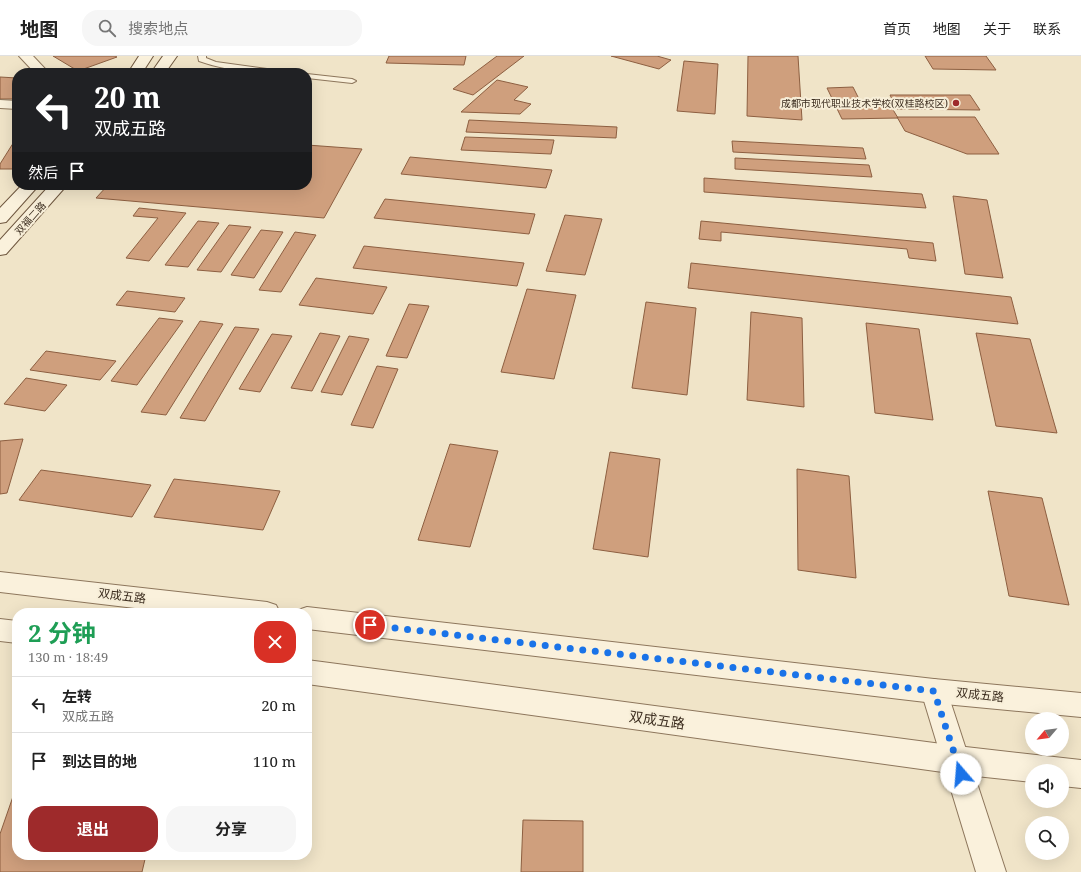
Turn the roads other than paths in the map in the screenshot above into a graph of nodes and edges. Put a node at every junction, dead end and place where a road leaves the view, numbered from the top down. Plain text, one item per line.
1 (26, 56) edge
2 (146, 56) edge
3 (170, 56) edge
4 (202, 56) edge
5 (37, 68) edge
6 (138, 68) edge
7 (162, 68) edge
8 (245, 68) edge
9 (312, 77) edge
10 (352, 82) dead end
11 (0, 104) edge
12 (12, 105) edge
13 (26, 190) edge
14 (55, 190) edge
15 (0, 218) edge
16 (0, 250) edge
17 (0, 582) edge
18 (224, 608) edge
19 (312, 619) edge
20 (0, 630) edge
21 (12, 631) edge
22 (312, 673) edge
23 (934, 691) junction
24 (1081, 705) edge
25 (957, 760) junction
26 (1025, 768) edge
27 (1069, 773) edge
28 (1081, 774) edge
29 (991, 872) edge

1 - 5 street
2 - 6 street
3 - 7 street
4 - 8 lane
9 - 10 lane
11 - 12 street
13 - 15 street, 双福二路
14 - 16 street, 双福二路
17 - 18 street, 双成五路
19 - 23 street, 双成五路
20 - 21 street
22 - 25 street, 双成五路
23 - 24 street, 双成五路
23 - 25 street
25 - 26 street, 双成五路
25 - 29 street
27 - 28 street

